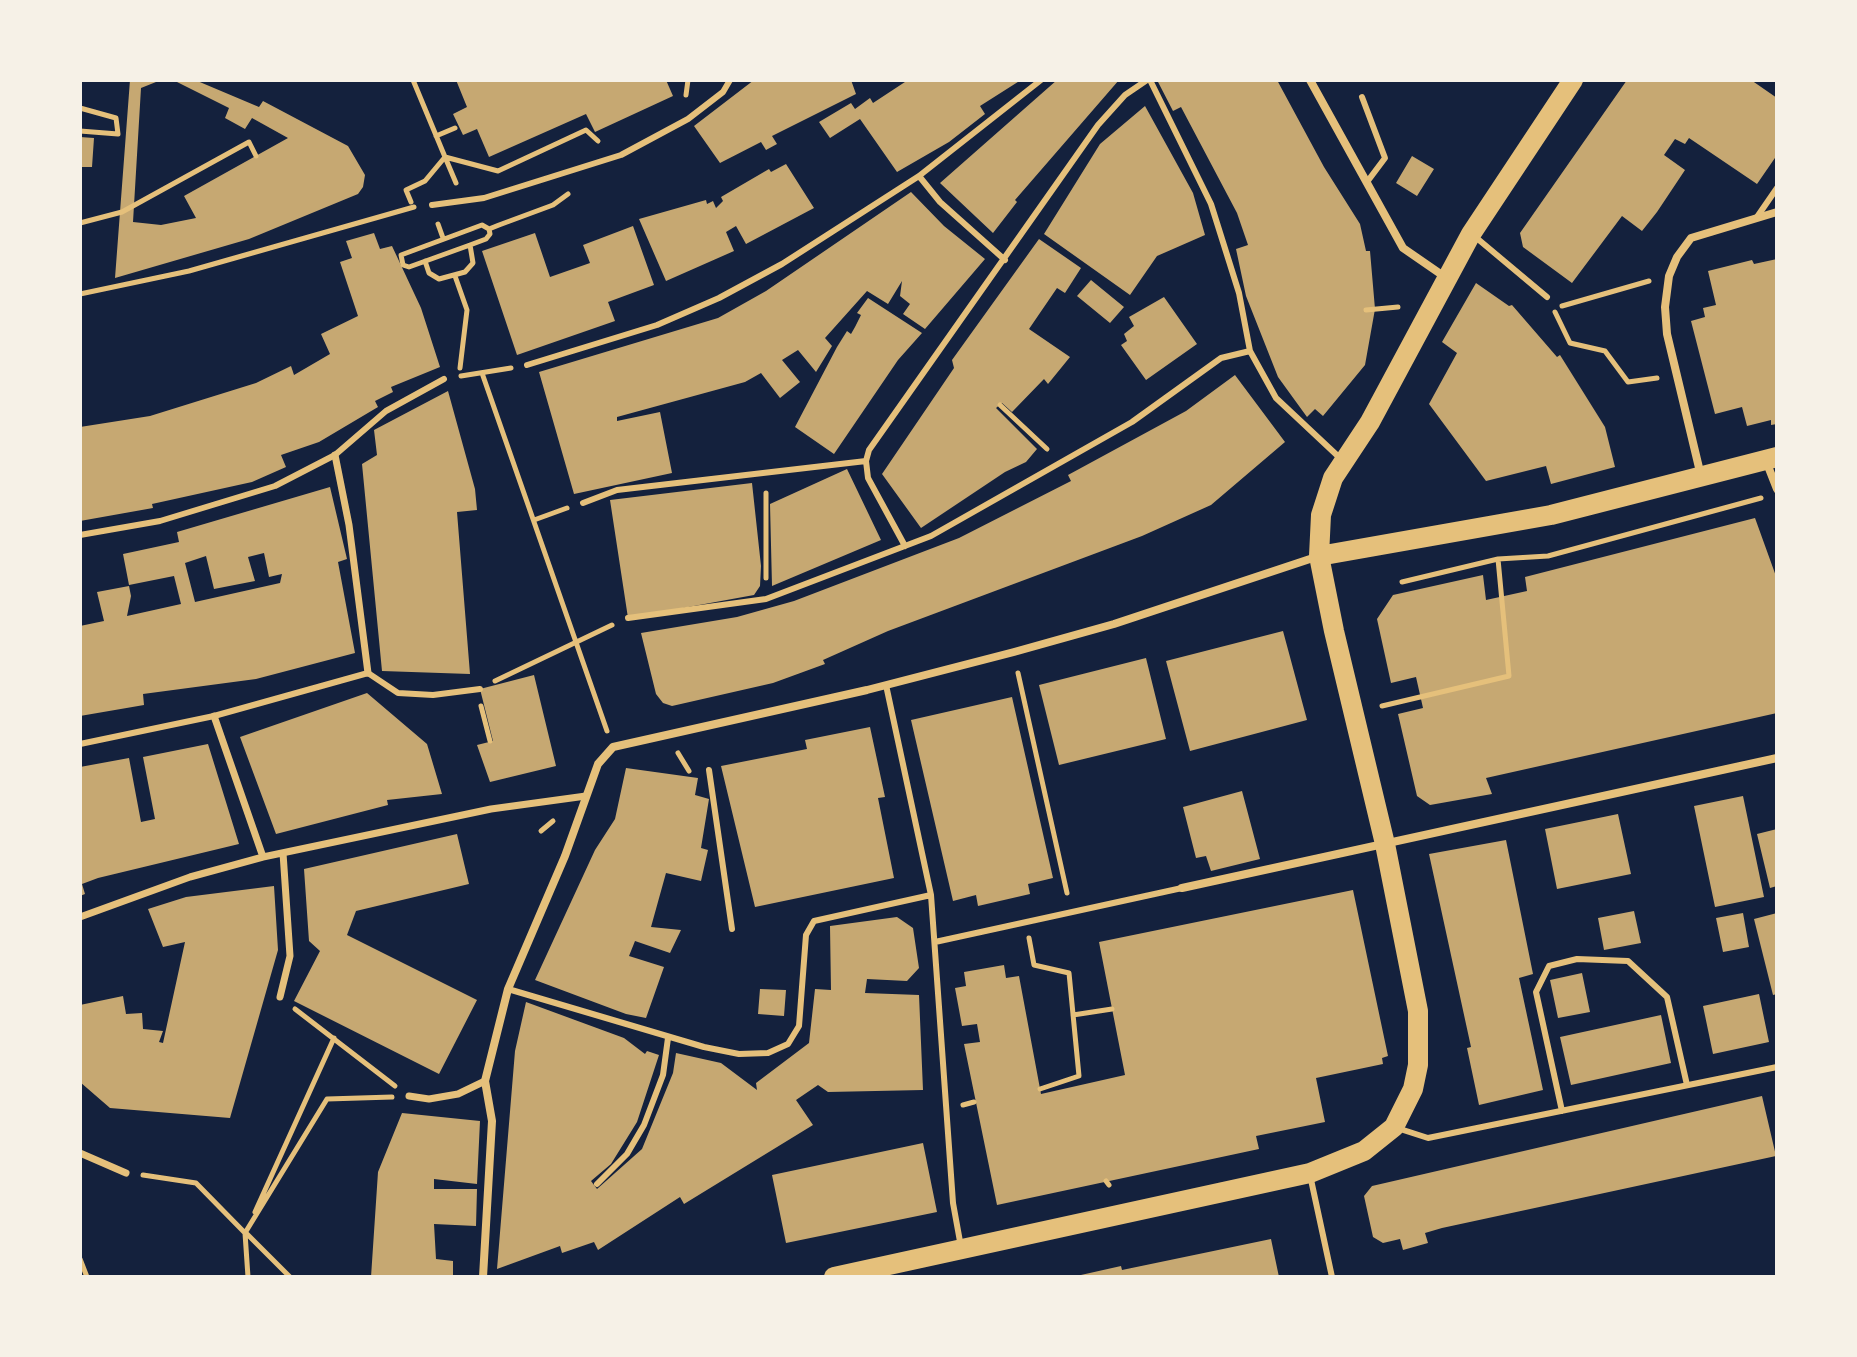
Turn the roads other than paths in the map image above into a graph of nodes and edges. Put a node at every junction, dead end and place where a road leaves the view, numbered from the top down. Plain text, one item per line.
1 (730, 80) edge
2 (1041, 80) edge
3 (1148, 80) edge
4 (1310, 80) edge
5 (1573, 80) edge
6 (1362, 97) dead end
7 (919, 176) junction
8 (1367, 182) junction
9 (1777, 188) edge
10 (432, 205) road end
11 (1777, 212) edge
12 (1757, 217) junction
13 (1471, 234) junction
14 (1005, 260) junction
15 (1447, 279) junction
16 (1547, 297) road end
17 (1250, 351) junction
18 (527, 365) dead end
19 (444, 379) dead end
20 (335, 455) junction
21 (1772, 458) edge
22 (866, 461) junction
23 (1344, 461) junction
24 (1701, 476) junction
25 (1777, 489) edge
26 (583, 503) road end
27 (80, 535) edge
28 (905, 546) junction
29 (1319, 556) junction
30 (628, 618) road end
31 (368, 673) junction
32 (886, 685) junction
33 (480, 689) road end
34 (214, 716) junction
35 (80, 744) edge
36 (1777, 758) edge
37 (709, 770) dead end
38 (586, 796) junction
39 (1385, 844) junction
40 (283, 853) junction
41 (263, 857) junction
42 (1182, 888) joint
43 (931, 895) junction
44 (80, 917) edge
45 (732, 929) dead end
46 (935, 942) junction
47 (508, 989) junction
48 (280, 997) road end
49 (668, 1038) junction
50 (1777, 1067) edge
51 (485, 1081) junction
52 (1687, 1085) junction
53 (409, 1096) road end
54 (1562, 1111) junction
55 (1394, 1127) junction
56 (80, 1153) edge
57 (126, 1173) road end
58 (1310, 1173) junction
59 (597, 1184) dead end
60 (962, 1250) junction
61 (483, 1277) edge
62 (834, 1277) edge
63 (1332, 1277) edge

1 - 10 lane
2 - 7 lane
3 - 14 lane
3 - 17 lane
4 - 8 street
5 - 13 main road
6 - 8 lane
7 - 14 lane
7 - 18 lane
8 - 15 street
9 - 12 lane
11 - 12 street
12 - 24 street
13 - 15 main road
13 - 16 lane
14 - 22 lane
15 - 23 main road
17 - 23 lane
17 - 28 lane
19 - 20 lane
20 - 27 lane
20 - 31 street
21 - 24 main road
21 - 25 street
22 - 26 lane
22 - 28 lane
23 - 29 main road
24 - 29 main road
28 - 30 lane
29 - 32 street
29 - 39 main road
31 - 33 lane
31 - 34 lane
32 - 38 street
32 - 43 lane
34 - 35 lane
34 - 41 street
36 - 39 street
37 - 45 lane
38 - 40 street
38 - 47 street
39 - 42 street
39 - 55 main road
40 - 41 street
40 - 48 street
41 - 44 street
42 - 46 lane
43 - 46 lane
43 - 49 lane
46 - 60 lane
47 - 49 lane
47 - 51 street
49 - 59 lane
50 - 52 lane
51 - 53 street
51 - 61 street
52 - 54 lane
52 - 54 lane
54 - 55 lane
55 - 58 main road
56 - 57 street
58 - 60 main road
58 - 63 lane
60 - 62 main road

